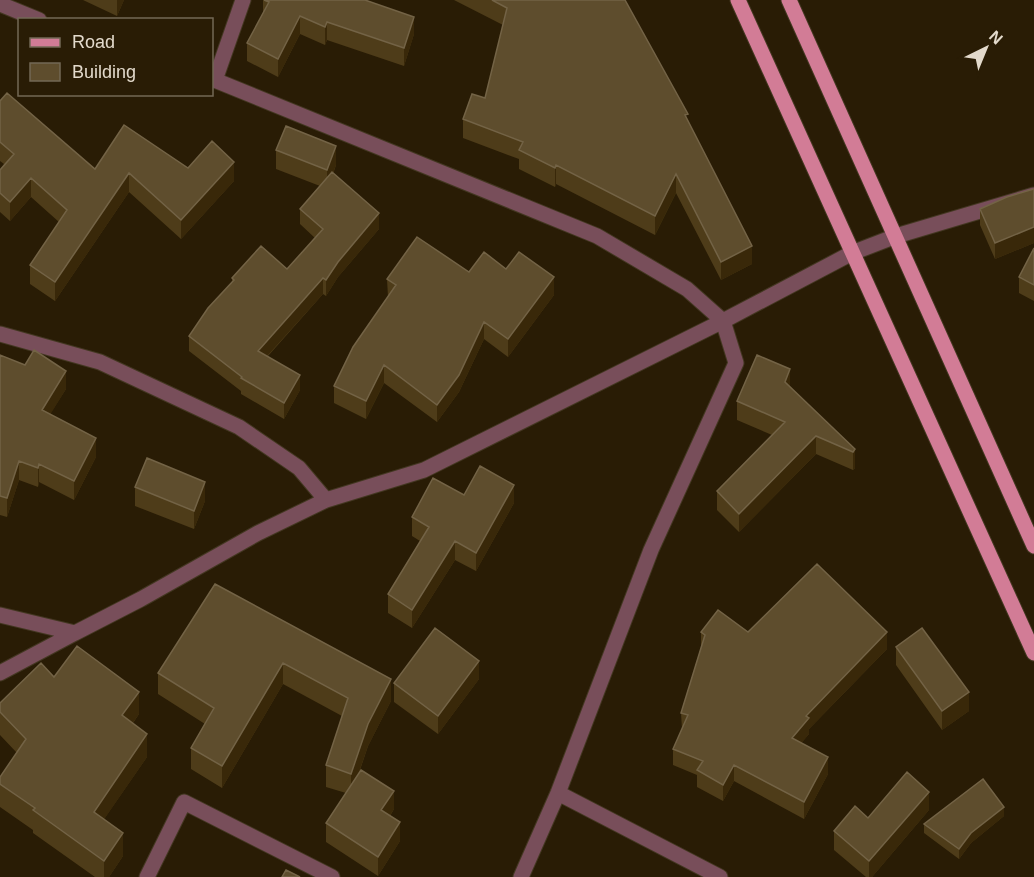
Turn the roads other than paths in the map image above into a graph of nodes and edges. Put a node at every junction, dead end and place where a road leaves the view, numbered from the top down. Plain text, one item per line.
1 (243, 0) edge
2 (738, 0) edge
3 (789, 0) edge
4 (0, 4) edge
5 (34, 18) edge
6 (213, 80) edge
7 (1034, 195) edge
8 (896, 236) junction
9 (852, 253) junction
10 (723, 321) junction
11 (0, 334) edge
12 (326, 500) junction
13 (1034, 546) edge
14 (0, 615) edge
15 (75, 633) junction
16 (1034, 653) edge
17 (0, 673) edge
18 (558, 793) junction
19 (147, 877) edge
20 (332, 877) edge
21 (521, 877) edge
22 (720, 877) edge

1 - 6 street
2 - 9 main road
3 - 8 main road
4 - 5 street
6 - 10 street
7 - 8 street
8 - 9 street
8 - 13 main road
9 - 10 street
9 - 16 main road
10 - 12 street
10 - 18 street
11 - 12 street
12 - 15 street
14 - 15 street
15 - 17 street
18 - 21 street
18 - 22 street
19 - 20 street

